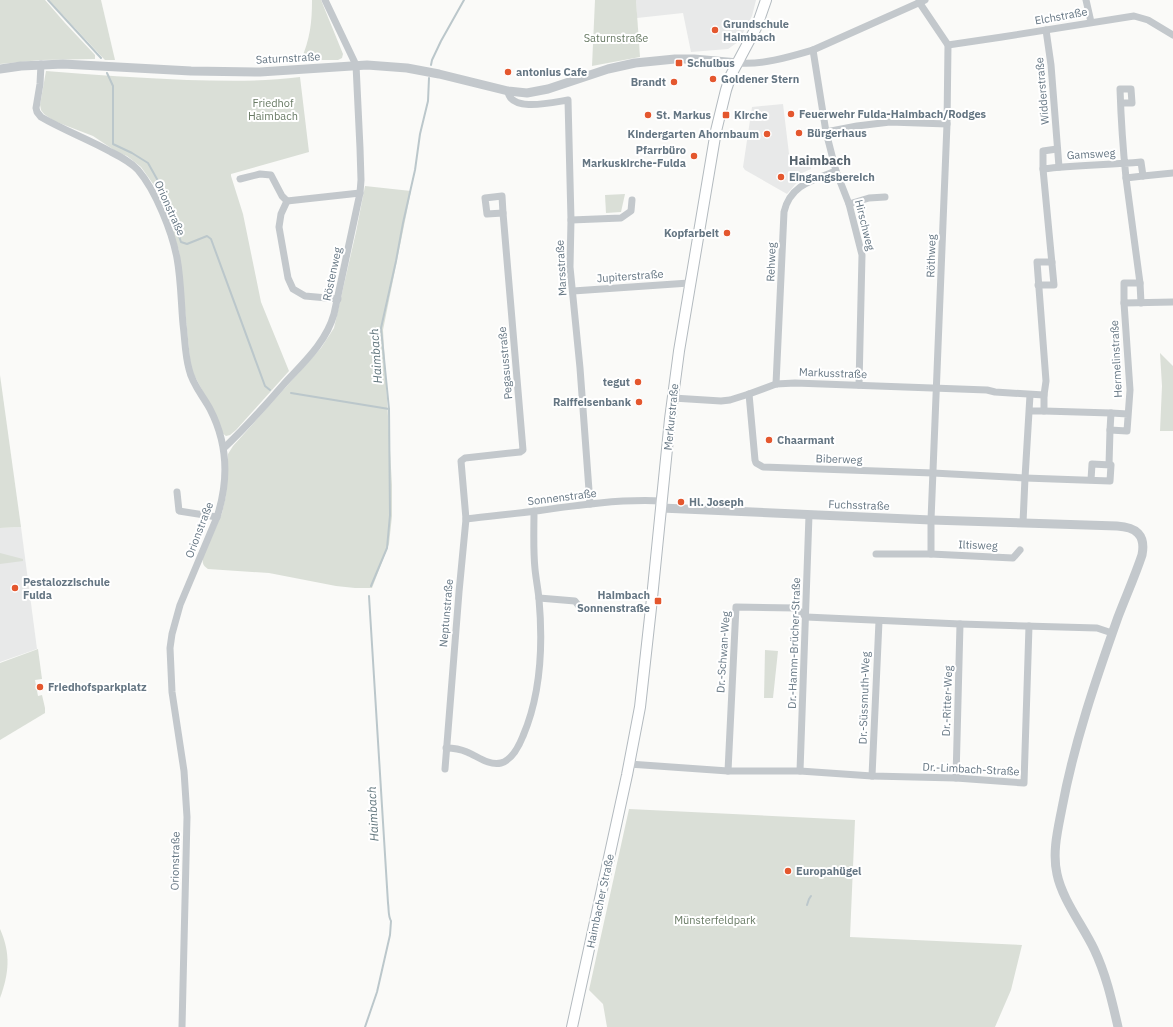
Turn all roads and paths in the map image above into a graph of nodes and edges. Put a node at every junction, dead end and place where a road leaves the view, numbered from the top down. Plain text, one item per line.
1 (325, 0) edge
2 (766, 0) edge
3 (1086, 0) edge
4 (922, 1) edge
5 (1091, 22) junction
6 (1046, 30) junction
7 (1173, 35) edge
8 (948, 45) junction
9 (813, 50) junction
10 (738, 62) junction
11 (41, 64) junction
12 (356, 65) junction
13 (0, 68) edge
14 (508, 91) junction
15 (1121, 103) dead end
16 (947, 124) junction
17 (826, 132) junction
18 (1057, 150) junction
19 (1125, 164) junction
20 (1059, 167) junction
21 (1043, 169) junction
22 (836, 171) junction
23 (1173, 173) edge
24 (1143, 176) junction
25 (1126, 178) junction
26 (240, 179) dead end
27 (360, 193) junction
28 (885, 197) dead end
29 (632, 200) dead end
30 (287, 201) junction
31 (849, 204) junction
32 (503, 213) dead end
33 (570, 220) junction
34 (1052, 262) junction
35 (690, 283) junction
36 (1140, 283) junction
37 (1038, 285) junction
38 (573, 291) junction
39 (338, 299) junction
40 (1141, 302) junction
41 (1173, 302) edge
42 (1124, 303) junction
43 (776, 384) junction
44 (858, 385) junction
45 (936, 388) junction
46 (749, 394) junction
47 (1030, 395) junction
48 (1044, 395) junction
49 (673, 398) junction
50 (1030, 411) junction
51 (1044, 411) junction
52 (1111, 413) junction
53 (1128, 414) junction
54 (1110, 430) junction
55 (224, 448) junction
56 (463, 459) joint
57 (1109, 465) junction
58 (933, 473) junction
59 (1025, 478) junction
60 (1091, 480) junction
61 (177, 492) dead end
62 (590, 504) junction
63 (661, 505) junction
64 (534, 511) junction
65 (809, 515) junction
66 (217, 517) junction
67 (466, 519) junction
68 (931, 520) junction
69 (1023, 523) junction
70 (1020, 550) dead end
71 (876, 554) dead end
72 (931, 554) junction
73 (539, 598) junction
74 (578, 605) dead end
75 (806, 616) junction
76 (879, 621) junction
77 (960, 624) junction
78 (1029, 626) junction
79 (1112, 633) junction
80 (446, 748) junction
81 (629, 764) junction
82 (445, 769) dead end
83 (728, 771) junction
84 (800, 771) junction
85 (627, 775) joint
86 (872, 776) junction
87 (956, 778) junction
88 (182, 1027) edge
89 (572, 1027) edge
90 (1118, 1027) edge

1 - 12 street
2 - 10 main road, Merkurstraße
3 - 5 street
4 - 8 street
4 - 9 street
5 - 6 street, Elchstraße
5 - 7 street, Elchstraße
6 - 8 street, Elchstraße
6 - 18 street, Widderstraße
8 - 16 street, Röthweg
9 - 10 street
9 - 17 street, Hirschweg
10 - 14 street, Saturnstraße
10 - 35 main road, Merkurstraße
11 - 12 street, Saturnstraße
11 - 13 street, Saturnstraße
11 - 55 street, Orionstraße
12 - 14 street, Saturnstraße
12 - 27 street, Röstenweg
14 - 33 street, Marsstraße
15 - 19 street, Gamsweg
16 - 17 street
16 - 45 street, Röthweg
17 - 22 street, Hirschweg
18 - 20 street, Widderstraße
18 - 21 street
19 - 20 street, Gamsweg
19 - 24 street, Gamsweg
19 - 25 street, Gamsweg
20 - 21 street
21 - 34 street
22 - 31 street, Hirschweg
22 - 43 street, Rehweg
23 - 24 street
24 - 25 street
25 - 36 street
26 - 30 street
27 - 30 street
27 - 39 street, Röstenweg
28 - 31 street
29 - 33 street
30 - 39 street
31 - 44 street, Hirschweg
32 - 56 street, Pegasusstraße
33 - 38 street, Marsstraße
34 - 37 street
34 - 37 street
35 - 38 street, Jupiterstraße
35 - 49 main road, Merkurstraße
36 - 40 street
36 - 42 street, Hermelinstraße
37 - 48 street
38 - 62 street, Marsstraße
39 - 55 street, Röstenweg
40 - 41 street
40 - 42 street
42 - 53 street, Hermelinstraße
43 - 44 street, Markusstraße
43 - 46 street, Markusstraße
44 - 45 street, Markusstraße
45 - 47 street, Markusstraße
45 - 58 street, Röthweg
46 - 49 street, Markusstraße
46 - 58 street, Biberweg
47 - 48 street
47 - 50 street
48 - 51 street
49 - 63 main road, Merkurstraße
50 - 51 street
50 - 59 street
51 - 52 street, Hermelinstraße
52 - 53 street, Hermelinstraße
52 - 54 street, Hermelinstraße
53 - 54 street, Hermelinstraße
54 - 57 street, Hermelinstraße
55 - 66 street, Orionstraße
56 - 67 street, Neptunstraße
57 - 60 street
57 - 60 street, Hermelinstraße
58 - 59 street, Biberweg
58 - 68 street, Röthweg
59 - 60 street
59 - 69 street
61 - 66 street
62 - 63 street, Sonnenstraße
62 - 64 street, Sonnenstraße
63 - 65 street, Fuchsstraße
63 - 81 main road, Merkurstraße
64 - 67 street, Sonnenstraße
64 - 73 street
65 - 68 street, Fuchsstraße
65 - 75 street, Dr.-Hamm-Brücher-Straße
66 - 88 street, Orionstraße
67 - 80 street, Neptunstraße
68 - 69 street, Fuchsstraße
68 - 72 street
69 - 79 street, Fuchsstraße
70 - 72 street, Iltisweg
71 - 72 street, Iltisweg
73 - 74 street
73 - 80 street
75 - 76 street
75 - 83 street, Dr.-Schwan-Weg
75 - 84 street, Dr.-Hamm-Brücher-Straße
76 - 77 street
76 - 86 street, Dr.-Süssmuth-Weg
77 - 78 street
77 - 87 street, Dr.-Ritter-Weg
78 - 79 street
78 - 87 street, Dr.-Limbach-Straße
79 - 90 street
80 - 82 street, Neptunstraße
81 - 83 street, Dr.-Limbach-Straße
81 - 85 main road, Merkurstraße
83 - 84 street, Dr.-Limbach-Straße
84 - 86 street, Dr.-Limbach-Straße
85 - 89 main road, Haimbacher Straße
86 - 87 street, Dr.-Limbach-Straße

